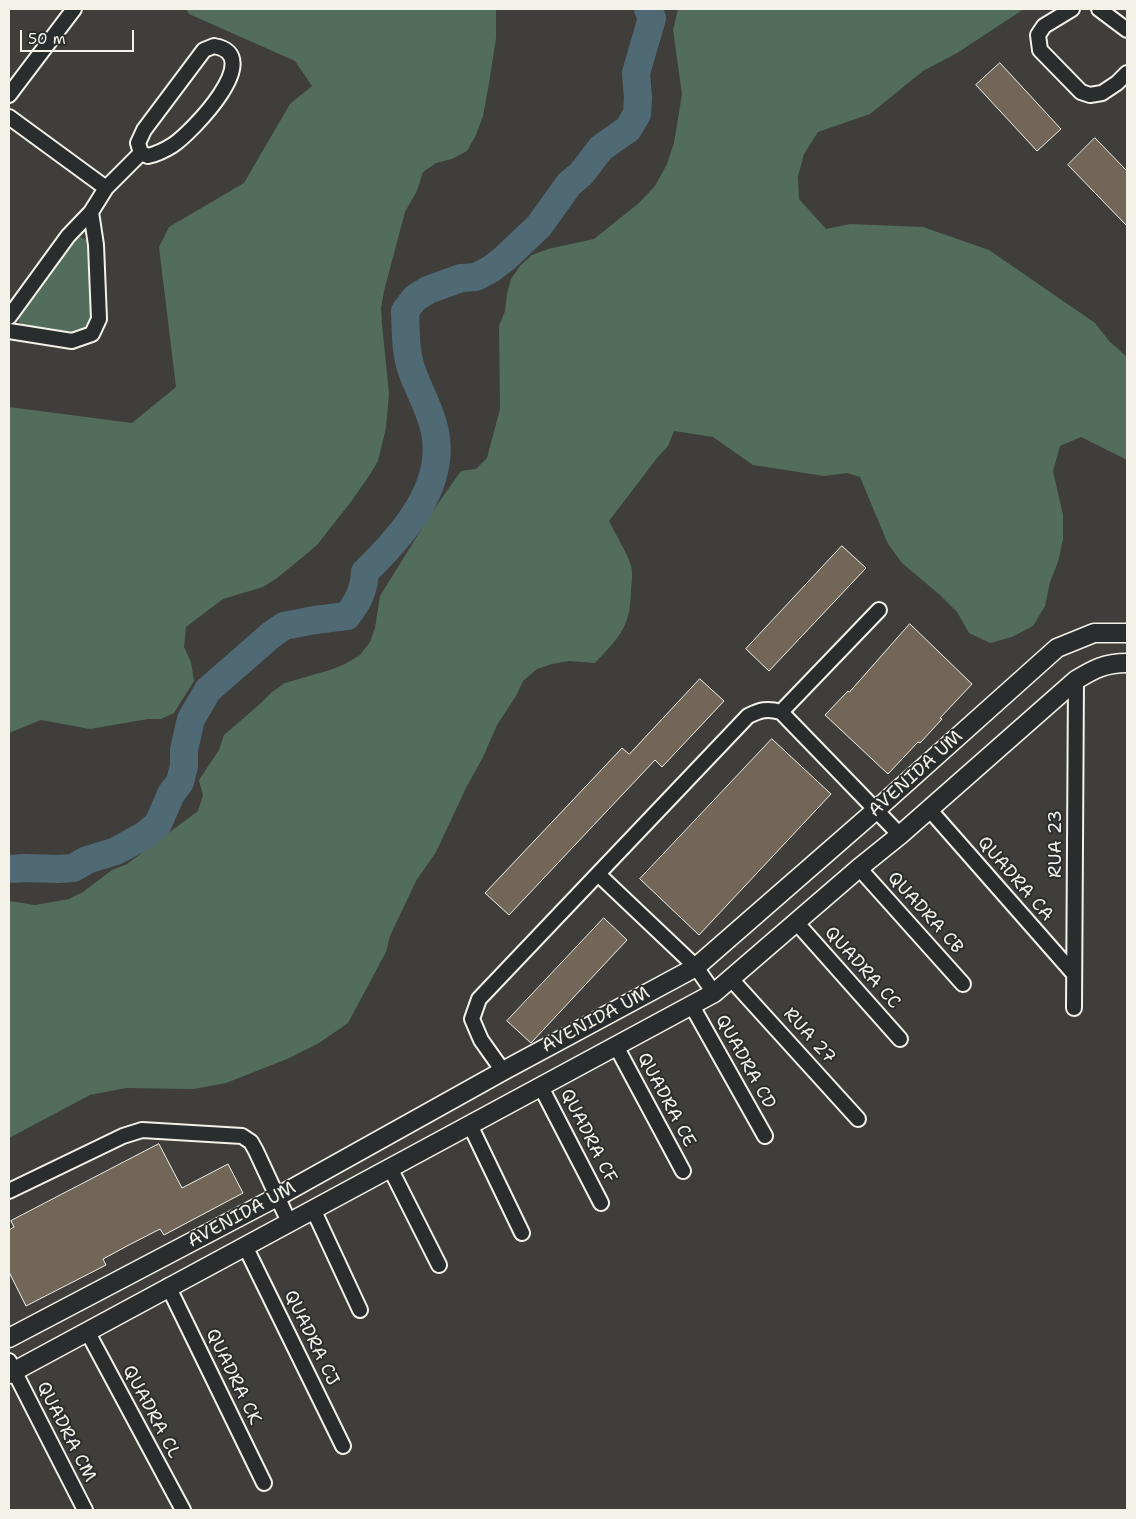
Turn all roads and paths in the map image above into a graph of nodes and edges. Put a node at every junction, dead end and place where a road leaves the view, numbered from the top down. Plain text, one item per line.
1 (74, 9) edge
2 (1072, 9) edge
3 (1099, 9) edge
4 (1127, 30) edge
5 (1127, 73) edge
6 (9, 96) edge
7 (9, 117) edge
8 (141, 154) junction
9 (106, 188) junction
10 (91, 212) junction
11 (9, 317) edge
12 (9, 331) edge
13 (879, 610) dead end
14 (1127, 633) edge
15 (1127, 662) edge
16 (1076, 680) junction
17 (781, 712) junction
18 (929, 809) junction
19 (876, 810) junction
20 (900, 835) junction
21 (859, 868) junction
22 (598, 874) junction
23 (796, 922) junction
24 (696, 967) junction
25 (1074, 974) junction
26 (731, 979) junction
27 (963, 984) dead end
28 (714, 993) junction
29 (692, 1006) junction
30 (1074, 1008) dead end
31 (900, 1039) dead end
32 (616, 1046) junction
33 (503, 1070) junction
34 (542, 1086) junction
35 (858, 1119) dead end
36 (470, 1125) junction
37 (764, 1136) dead end
38 (390, 1168) junction
39 (683, 1171) dead end
40 (9, 1192) edge
41 (277, 1197) junction
42 (602, 1204) dead end
43 (313, 1210) junction
44 (289, 1222) junction
45 (522, 1233) dead end
46 (244, 1246) junction
47 (439, 1265) dead end
48 (168, 1286) junction
49 (360, 1310) dead end
50 (87, 1331) junction
51 (9, 1338) edge
52 (10, 1369) edge
53 (343, 1446) dead end
54 (264, 1483) dead end
55 (85, 1510) edge
56 (183, 1510) edge

1 - 6 street
2 - 5 street
3 - 4 street
7 - 9 street
8 - 8 street
8 - 9 street
9 - 10 street
10 - 11 street
10 - 12 street
13 - 17 street
14 - 19 street, AVENIDA UM
15 - 16 street, AVENIDA UM
16 - 18 street, AVENIDA UM
16 - 25 street, RUA 23
17 - 19 street
17 - 22 street
18 - 20 street, AVENIDA UM
18 - 25 street, QUADRA CA
19 - 20 street
19 - 24 street, AVENIDA UM
20 - 21 street, AVENIDA UM
21 - 23 street, AVENIDA UM
21 - 27 street, QUADRA CB
22 - 24 street
22 - 33 street
23 - 26 street, AVENIDA UM
23 - 31 street, QUADRA CC
24 - 28 street
24 - 33 street, AVENIDA UM
25 - 30 street, RUA 23
26 - 28 street, AVENIDA UM
26 - 35 street, RUA 27
28 - 29 street, AVENIDA UM
29 - 32 street, AVENIDA UM
29 - 37 street, QUADRA CD
32 - 34 street, AVENIDA UM
32 - 39 street, QUADRA CE
33 - 41 street, AVENIDA UM
34 - 36 street, AVENIDA UM
34 - 42 street, QUADRA CF
36 - 38 street, AVENIDA UM
36 - 45 street
38 - 43 street, AVENIDA UM
38 - 47 street
40 - 41 street
41 - 44 street
41 - 51 street, AVENIDA UM
43 - 44 street, AVENIDA UM
43 - 49 street
44 - 46 street, AVENIDA UM
46 - 48 street, AVENIDA UM
46 - 53 street, QUADRA CJ
48 - 50 street, AVENIDA UM
48 - 54 street, QUADRA CK
50 - 52 street, AVENIDA UM
50 - 56 street, QUADRA CL
52 - 55 street, QUADRA CM

